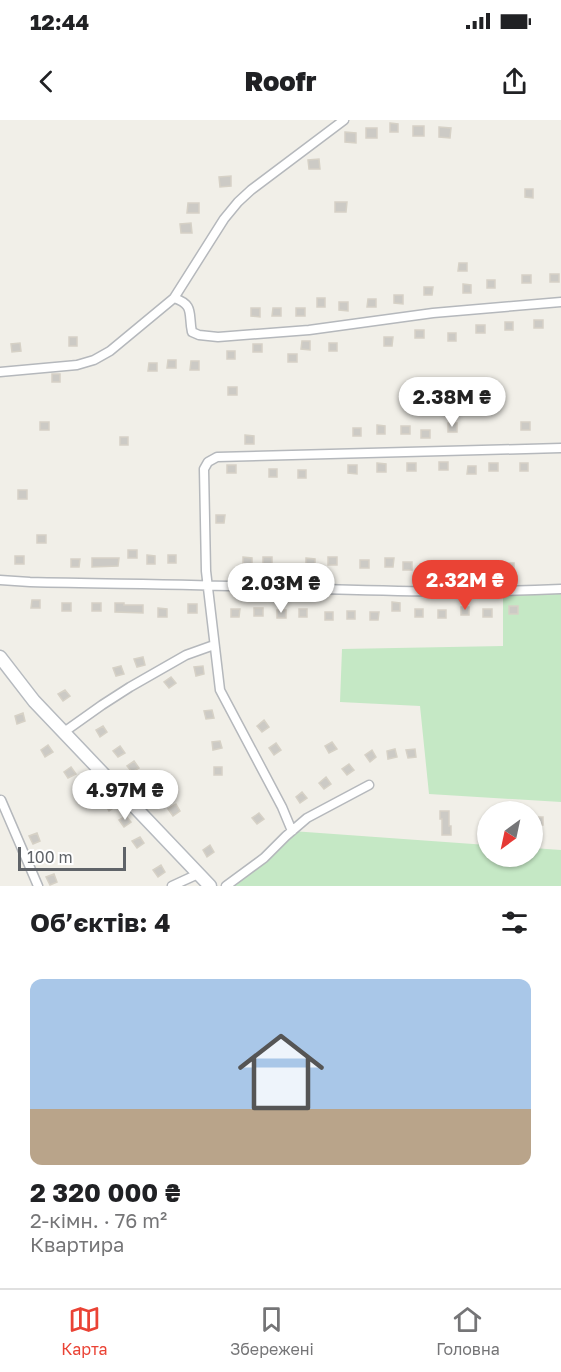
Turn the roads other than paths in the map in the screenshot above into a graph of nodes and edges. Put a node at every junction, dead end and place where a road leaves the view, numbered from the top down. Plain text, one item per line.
1 (344, 120) edge
2 (174, 298) junction
3 (561, 302) edge
4 (0, 372) edge
5 (561, 448) edge
6 (0, 580) edge
7 (208, 586) junction
8 (561, 589) edge
9 (214, 645) junction
10 (0, 657) edge
11 (64, 732) junction
12 (369, 785) dead end
13 (2, 800) dead end
14 (292, 831) junction
15 (198, 874) junction
16 (38, 886) edge
17 (172, 886) edge
18 (210, 886) edge
19 (226, 886) edge

1 - 2 street
2 - 3 street
2 - 4 street
5 - 7 street
6 - 7 street
7 - 8 street
7 - 9 street
9 - 11 street
9 - 14 street
10 - 11 street
11 - 15 street
12 - 14 street
13 - 16 street
14 - 19 street
15 - 17 street
15 - 18 street

